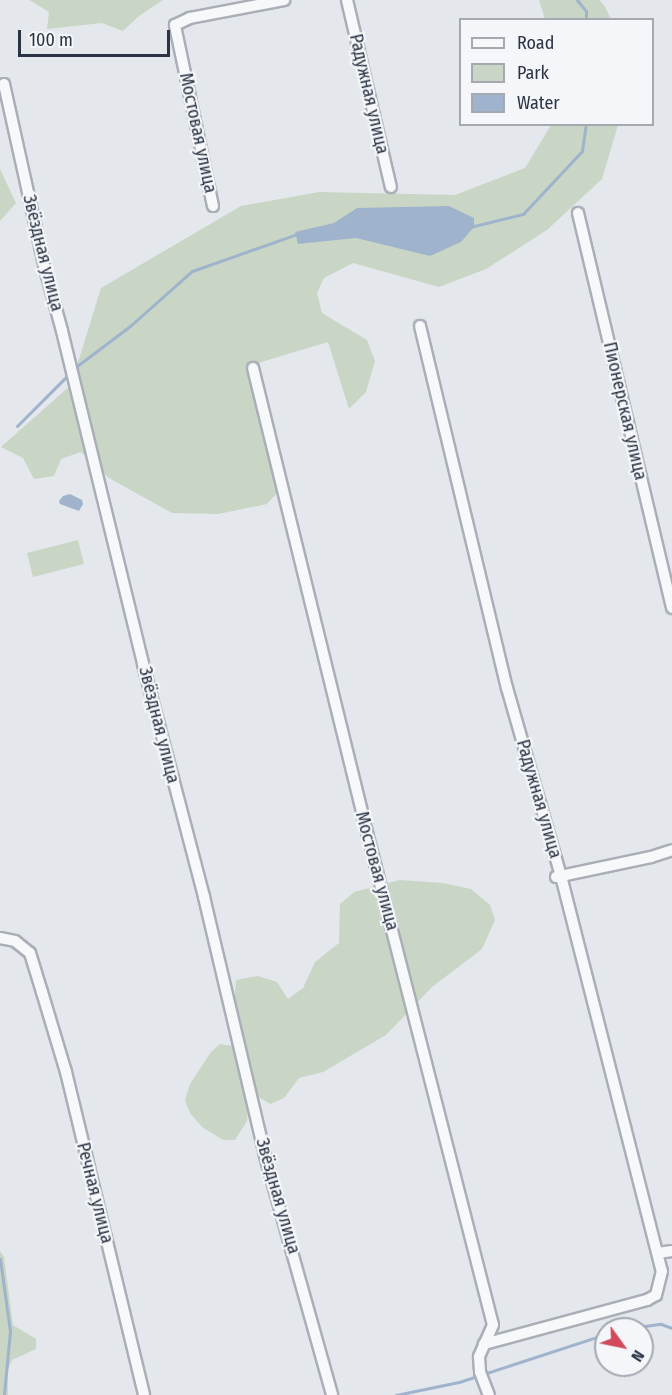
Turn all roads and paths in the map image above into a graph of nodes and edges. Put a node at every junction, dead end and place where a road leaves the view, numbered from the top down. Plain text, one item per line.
1 (284, 0) edge
2 (348, 0) edge
3 (4, 84) dead end
4 (390, 187) dead end
5 (213, 206) dead end
6 (578, 213) dead end
7 (420, 326) dead end
8 (253, 368) dead end
9 (672, 608) edge
10 (672, 850) edge
11 (558, 876) junction
12 (0, 938) edge
13 (672, 1251) edge
14 (658, 1252) junction
15 (484, 1344) junction
16 (144, 1395) edge
17 (332, 1395) edge
18 (489, 1395) edge

1 - 5 street, Мостовая улица
2 - 4 street, Радужная улица
3 - 17 street, Звёздная улица
6 - 9 street, Пионерская улица
7 - 11 street, Радужная улица
8 - 15 street, Мостовая улица
10 - 11 street
11 - 14 street, Радужная улица
12 - 16 street, Речная улица
13 - 14 street
14 - 15 street, Радужная улица
15 - 18 street, Мостовая улица

